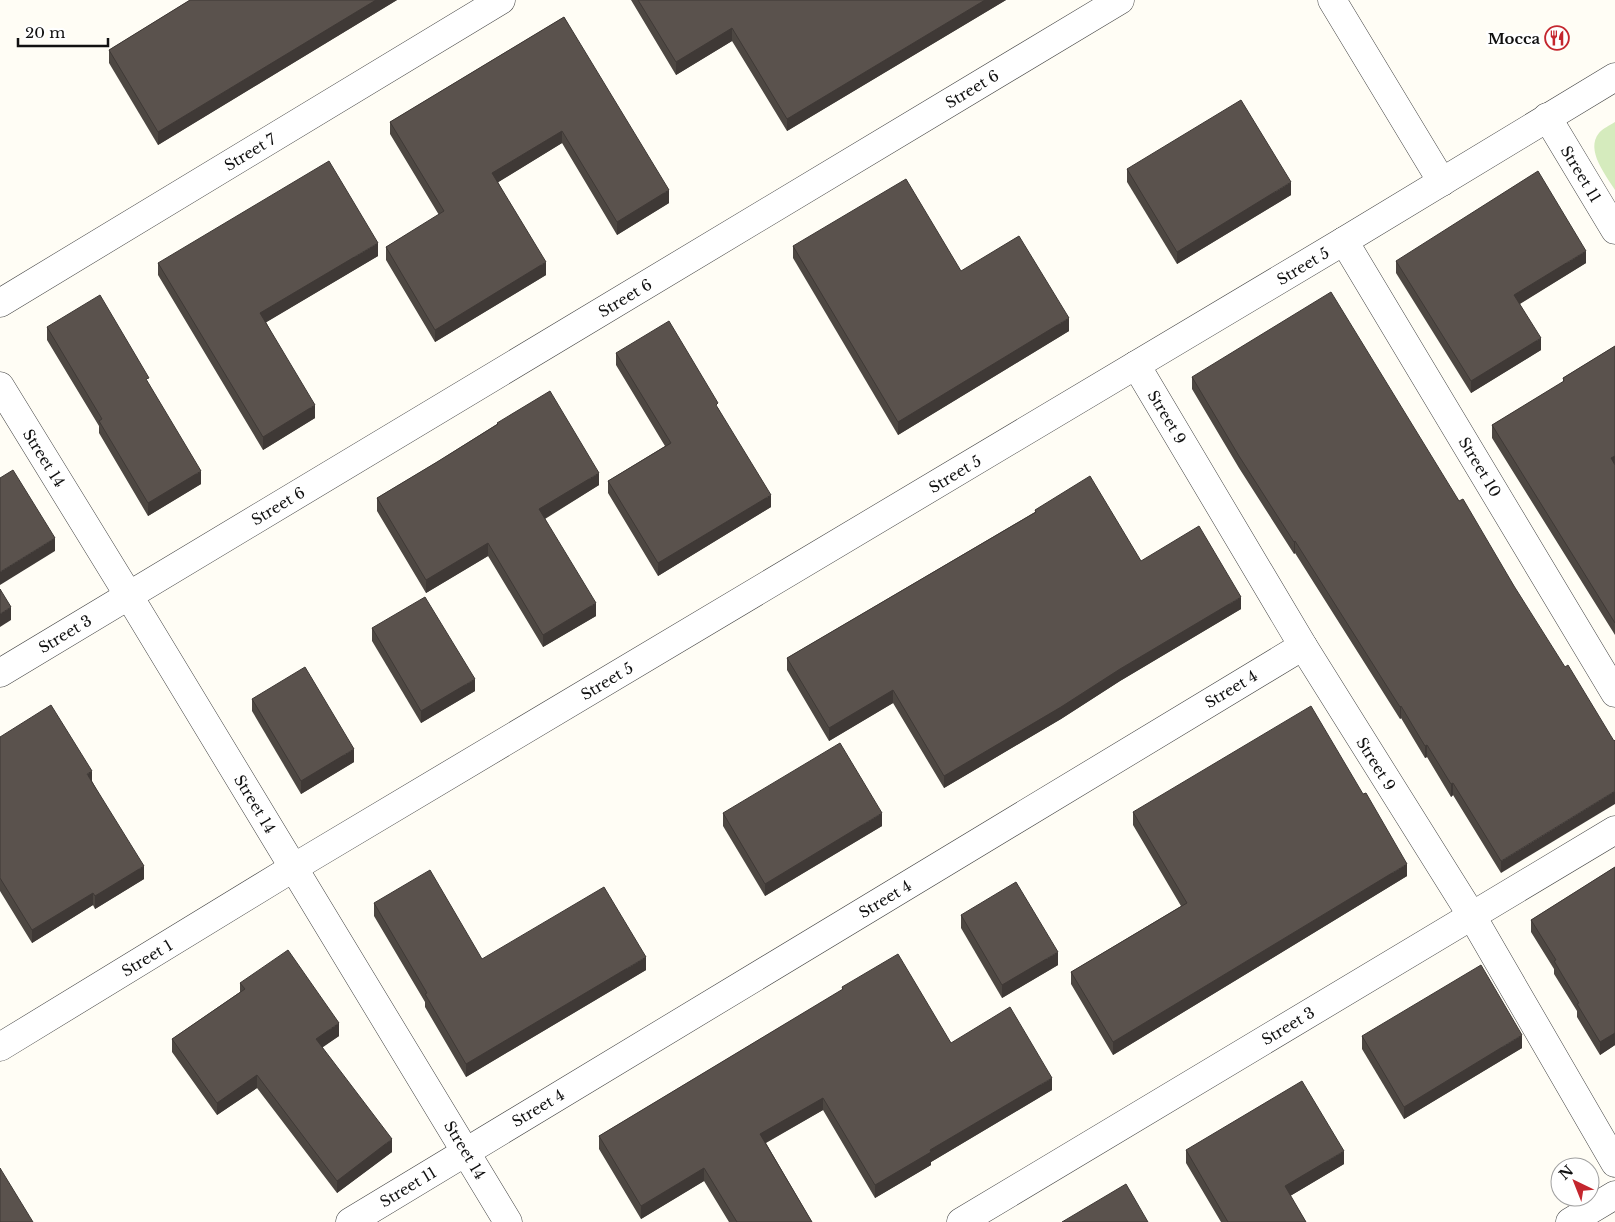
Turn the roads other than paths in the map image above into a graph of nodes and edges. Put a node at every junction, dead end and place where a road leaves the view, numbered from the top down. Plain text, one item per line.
1 (501, 0) edge
2 (1120, 0) edge
3 (1332, 0) edge
4 (1615, 77) edge
5 (1547, 117) junction
6 (1442, 182) junction
7 (1615, 230) edge
8 (1344, 242) junction
9 (0, 303) edge
10 (1136, 365) junction
11 (0, 386) edge
12 (129, 596) junction
13 (1302, 646) junction
14 (0, 673) edge
15 (1615, 693) edge
16 (1615, 830) edge
17 (293, 868) junction
18 (1472, 916) junction
19 (0, 1047) edge
20 (467, 1152) junction
21 (1615, 1162) edge
22 (1615, 1194) edge
23 (350, 1222) edge
24 (508, 1222) edge
25 (961, 1222) edge
26 (1570, 1222) edge

1 - 9 street, Street 7
2 - 12 street, Street 6
3 - 6 street
4 - 5 street, Street 5
5 - 6 street, Street 5
5 - 7 street, Street 11
6 - 8 street, Street 5
8 - 10 street, Street 5
8 - 15 street, Street 10
10 - 13 street, Street 9
10 - 17 street, Street 5
11 - 12 street, Street 14
12 - 14 street, Street 3
12 - 17 street, Street 14
13 - 18 street, Street 9
13 - 20 street, Street 4
16 - 18 street, Street 3
17 - 19 street, Street 1
17 - 20 street, Street 14
18 - 21 street, Street 9
18 - 25 street, Street 3
20 - 23 street, Street 11
20 - 24 street, Street 14
22 - 26 street

